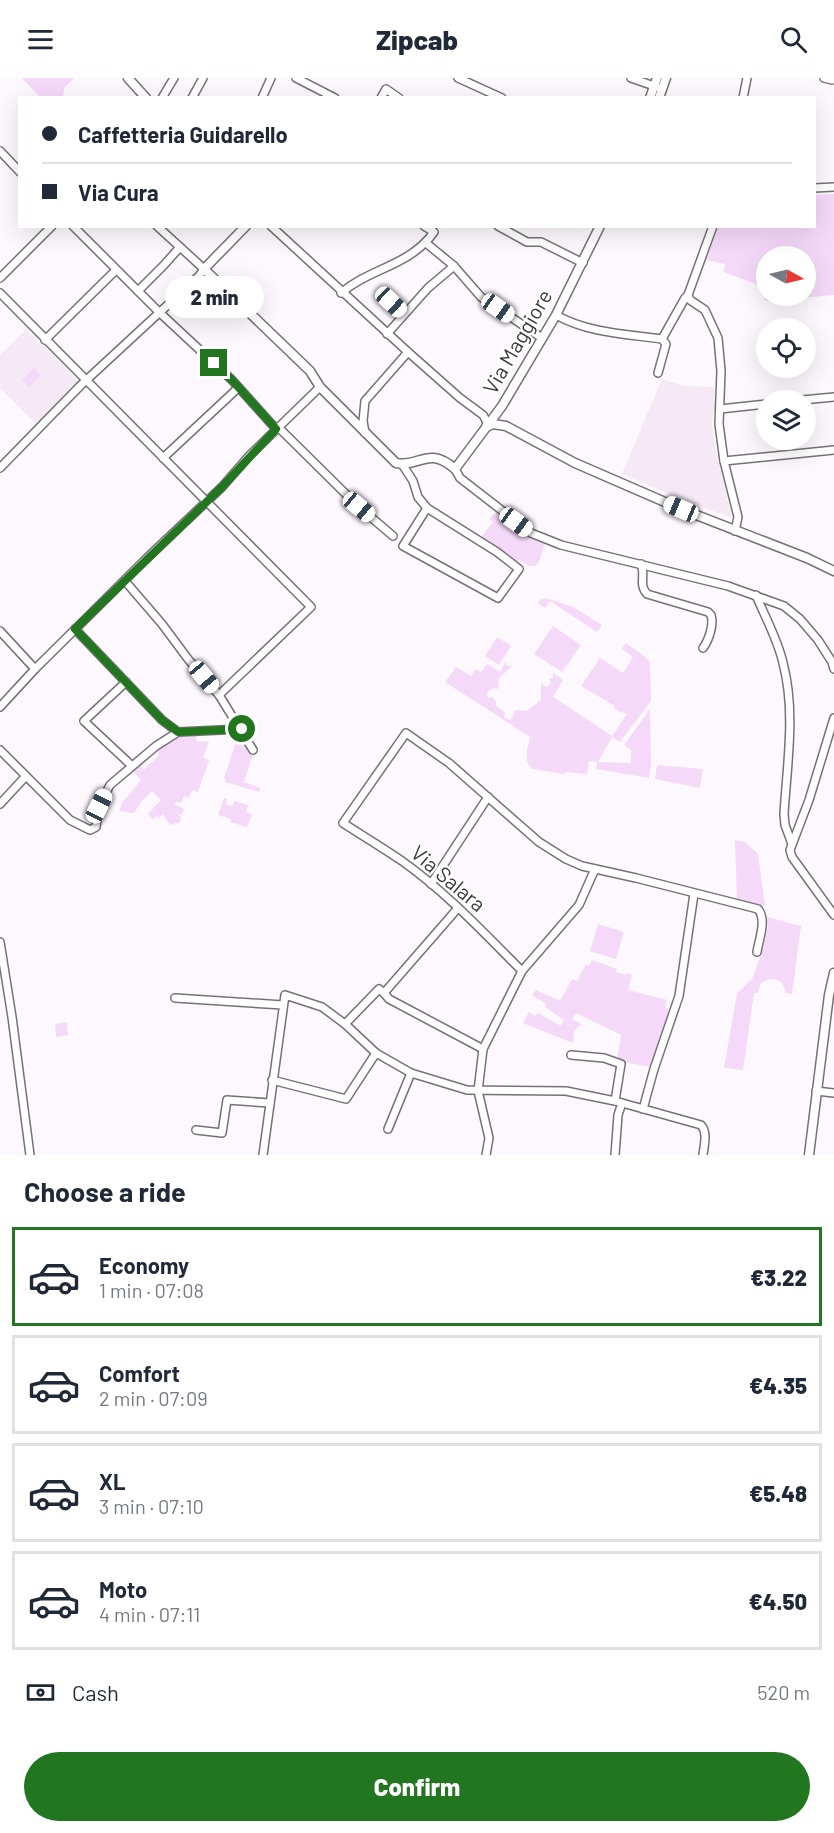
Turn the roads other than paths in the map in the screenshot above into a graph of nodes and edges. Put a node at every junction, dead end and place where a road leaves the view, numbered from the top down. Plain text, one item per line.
1 (128, 78) edge
2 (174, 78) edge
3 (203, 78) edge
4 (271, 78) edge
5 (296, 78) edge
6 (458, 78) edge
7 (631, 78) edge
8 (666, 78) edge
9 (747, 78) edge
10 (658, 88) edge
11 (144, 96) edge
12 (163, 96) edge
13 (193, 96) edge
14 (263, 96) edge
15 (331, 96) edge
16 (382, 96) edge
17 (396, 96) edge
18 (498, 96) edge
19 (743, 96) edge
20 (0, 152) edge
21 (18, 170) edge
22 (834, 187) edge
23 (816, 188) edge
24 (50, 228) edge
25 (75, 228) edge
26 (159, 228) edge
27 (244, 228) edge
28 (273, 228) edge
29 (427, 228) edge
30 (502, 228) edge
31 (599, 228) edge
32 (712, 228) edge
33 (426, 243) junction
34 (180, 247) junction
35 (583, 263) junction
36 (454, 266) junction
37 (204, 269) junction
38 (116, 270) junction
39 (0, 278) edge
40 (138, 291) junction
41 (0, 292) edge
42 (341, 293) junction
43 (688, 295) junction
44 (391, 302) dead end
45 (159, 312) junction
46 (403, 314) junction
47 (556, 315) junction
48 (387, 334) junction
49 (542, 338) junction
50 (662, 339) junction
51 (45, 340) junction
52 (408, 352) junction
53 (658, 373) dead end
54 (86, 381) junction
55 (238, 387) junction
56 (320, 387) junction
57 (834, 397) edge
58 (816, 399) edge
59 (756, 405) edge
60 (502, 406) junction
61 (720, 409) junction
62 (483, 415) junction
63 (506, 426) junction
64 (486, 427) junction
65 (277, 428) junction
66 (366, 434) junction
67 (834, 450) edge
68 (163, 458) junction
69 (724, 461) junction
70 (402, 464) junction
71 (0, 468) edge
72 (455, 469) junction
73 (207, 501) junction
74 (427, 508) junction
75 (735, 531) junction
76 (393, 536) dead end
77 (642, 564) junction
78 (834, 571) edge
79 (125, 581) junction
80 (756, 595) junction
81 (75, 629) junction
82 (0, 631) edge
83 (703, 648) dead end
84 (35, 669) junction
85 (834, 669) edge
86 (126, 682) junction
87 (219, 695) junction
88 (0, 707) edge
89 (834, 718) edge
90 (242, 729) junction
91 (178, 732) junction
92 (0, 750) edge
93 (254, 750) dead end
94 (131, 765) junction
95 (26, 776) junction
96 (488, 797) junction
97 (0, 804) edge
98 (792, 844) junction
99 (595, 869) junction
100 (431, 884) junction
101 (694, 894) junction
102 (458, 908) junction
103 (834, 915) edge
104 (0, 942) edge
105 (757, 952) dead end
106 (522, 971) junction
107 (834, 973) edge
108 (384, 993) junction
109 (175, 998) dead end
110 (282, 1005) junction
111 (345, 1024) junction
112 (483, 1048) junction
113 (376, 1053) junction
114 (571, 1055) dead end
115 (411, 1073) junction
116 (272, 1080) junction
117 (478, 1091) junction
118 (816, 1091) junction
119 (834, 1093) edge
120 (618, 1102) junction
121 (270, 1103) junction
122 (643, 1110) junction
123 (388, 1129) dead end
124 (196, 1130) dead end
125 (30, 1155) edge
126 (263, 1155) edge
127 (486, 1155) edge
128 (615, 1155) edge
129 (703, 1155) edge
130 (809, 1155) edge

1 - 11 street
2 - 12 street
3 - 13 street
4 - 14 street
5 - 15 street
6 - 18 street
7 - 10 street
8 - 10 street
9 - 19 street
16 - 17 street
20 - 21 street
22 - 23 street
24 - 39 street
25 - 38 street
26 - 34 street
27 - 37 street
28 - 42 street
29 - 33 street
30 - 35 street
31 - 35 street, Via Maggiore
32 - 43 street
33 - 36 street
33 - 42 street
34 - 37 street
34 - 40 street
35 - 47 street, Via Maggiore
36 - 46 street
36 - 49 street
37 - 45 street
37 - 56 street
38 - 40 street
38 - 51 street
40 - 45 street
41 - 51 street
42 - 48 street
43 - 50 street
43 - 61 street
44 - 46 street
45 - 54 street
45 - 55 street
46 - 48 street
47 - 49 street, Via Maggiore
47 - 50 street
48 - 52 street
49 - 60 street, Via Maggiore
50 - 53 street
51 - 54 street
52 - 62 street
52 - 66 street
54 - 68 street
54 - 71 street
55 - 65 street
55 - 68 street
56 - 65 street
56 - 66 street
57 - 58 street
59 - 61 street
60 - 62 street
60 - 63 street
60 - 64 street, Via Maggiore
61 - 69 street
62 - 64 street
63 - 64 street
63 - 75 street
64 - 72 street, Via Maggiore
65 - 73 street
65 - 76 street
66 - 70 street
67 - 69 street
68 - 73 street
69 - 75 street
70 - 72 street
70 - 74 street
72 - 77 street
73 - 79 street
73 - 87 street
74 - 74 street
75 - 78 street
77 - 80 street
77 - 83 street
79 - 81 street
79 - 87 street
80 - 85 street
80 - 98 street
81 - 84 street
81 - 86 street
82 - 84 street
84 - 88 street
86 - 91 street
86 - 94 street
87 - 90 street
89 - 98 street
90 - 91 street
90 - 93 street
91 - 94 street
92 - 95 street
94 - 95 street
95 - 97 street
96 - 99 street
96 - 100 street
96 - 100 street, Via Salara
98 - 103 street
99 - 101 street
99 - 106 street
100 - 102 street, Via Salara
101 - 105 street
101 - 122 street
102 - 106 street, Via Salara
102 - 108 street
104 - 125 street
106 - 112 street
107 - 118 street
108 - 111 street
108 - 112 street
109 - 110 street
110 - 111 street
110 - 116 street
111 - 113 street
112 - 117 street
113 - 115 street
113 - 116 street
114 - 120 street
115 - 117 street
115 - 123 street
116 - 121 street
117 - 120 street
117 - 127 street
118 - 119 street
118 - 130 street
120 - 122 street
120 - 128 street
121 - 124 street
121 - 126 street
122 - 129 street

